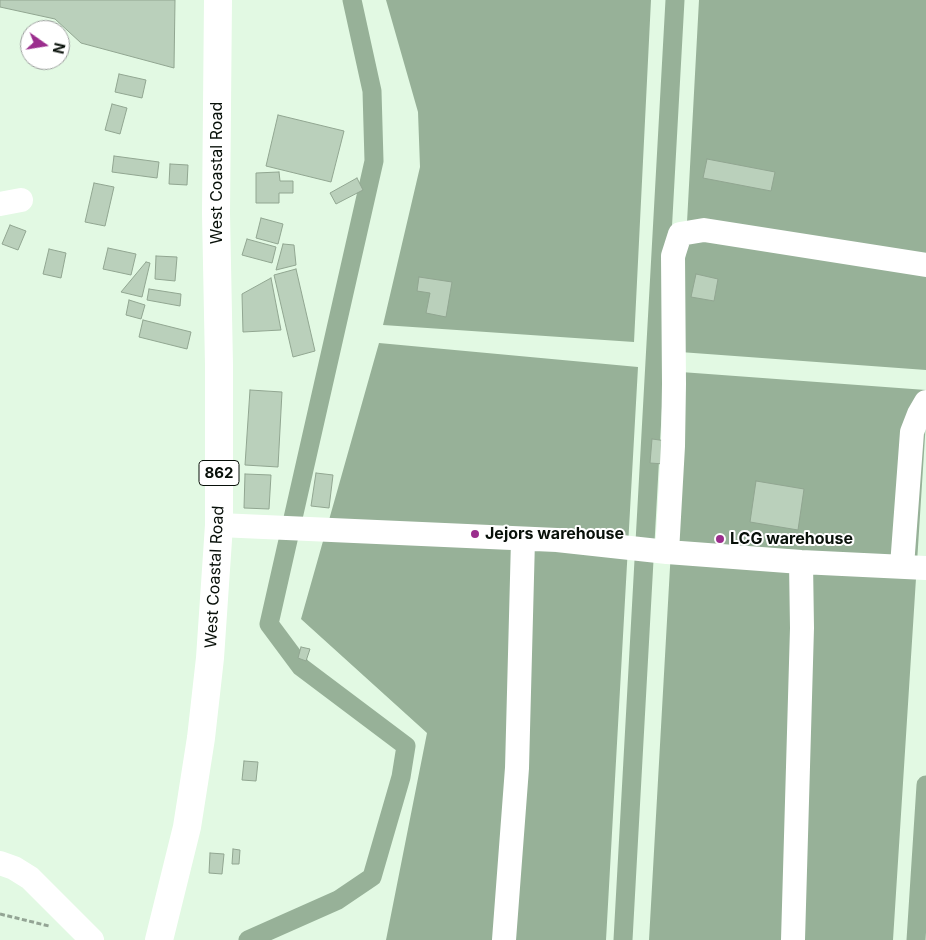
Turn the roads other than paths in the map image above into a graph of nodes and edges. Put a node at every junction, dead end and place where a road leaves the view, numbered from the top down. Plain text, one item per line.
1 (218, 0) edge
2 (926, 265) edge
3 (926, 402) edge
4 (219, 525) junction
5 (523, 540) junction
6 (666, 552) junction
7 (801, 562) junction
8 (902, 566) junction
9 (926, 568) edge
10 (0, 864) edge
11 (92, 940) edge
12 (160, 940) edge
13 (504, 940) edge
14 (793, 940) edge

1 - 4 main road, West Coastal Road / 862
2 - 6 lane
3 - 8 lane
4 - 5 lane
4 - 12 main road, West Coastal Road / 862
5 - 6 lane
5 - 13 lane
6 - 7 lane
7 - 8 lane
7 - 14 lane
8 - 9 lane
10 - 11 lane

